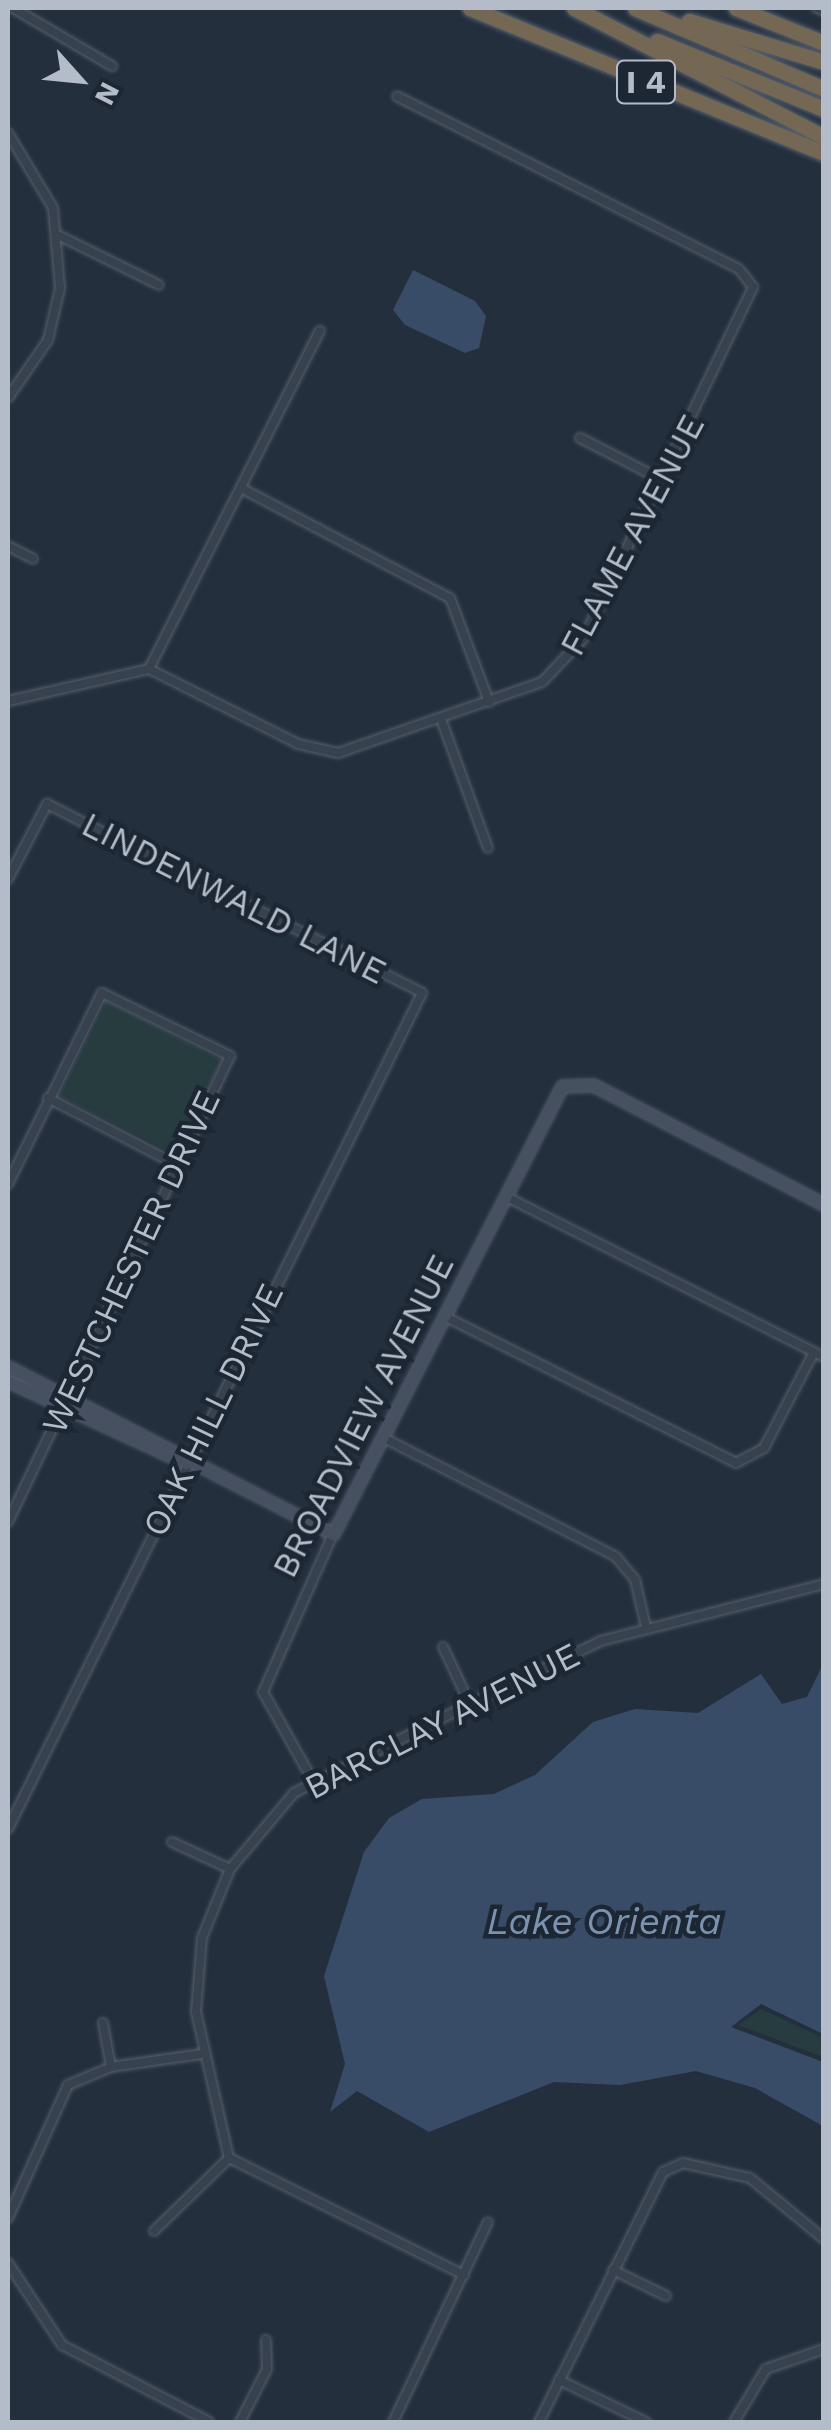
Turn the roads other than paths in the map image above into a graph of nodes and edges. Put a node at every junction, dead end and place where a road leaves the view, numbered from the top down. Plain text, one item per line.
1 (13, 8) edge
2 (470, 8) edge
3 (575, 8) edge
4 (635, 8) edge
5 (644, 8) edge
6 (736, 8) edge
7 (816, 8) edge
8 (824, 11) edge
9 (824, 43) edge
10 (824, 62) edge
11 (112, 66) dead end
12 (824, 89) edge
13 (397, 96) dead end
14 (824, 109) edge
15 (8, 133) edge
16 (824, 137) edge
17 (824, 153) edge
18 (60, 236) junction
19 (159, 285) dead end
20 (320, 330) dead end
21 (8, 398) edge
22 (580, 438) dead end
23 (662, 480) junction
24 (241, 488) junction
25 (8, 546) edge
26 (33, 559) dead end
27 (149, 670) junction
28 (8, 701) edge
29 (488, 702) junction
30 (441, 719) junction
31 (488, 848) dead end
32 (8, 879) edge
33 (422, 993) joint
34 (48, 1098) junction
35 (177, 1165) junction
36 (8, 1184) edge
37 (505, 1196) junction
38 (824, 1204) edge
39 (444, 1316) junction
40 (813, 1354) junction
41 (824, 1357) edge
42 (8, 1367) edge
43 (8, 1381) edge
44 (63, 1402) junction
45 (382, 1437) junction
46 (186, 1463) junction
47 (8, 1522) edge
48 (333, 1534) junction
49 (824, 1584) edge
50 (646, 1627) junction
51 (444, 1647) dead end
52 (470, 1704) junction
53 (314, 1780) junction
54 (8, 1830) edge
55 (172, 1842) dead end
56 (230, 1869) junction
57 (102, 2023) dead end
58 (201, 2054) junction
59 (111, 2068) junction
60 (229, 2158) junction
61 (8, 2218) edge
62 (488, 2222) dead end
63 (154, 2231) dead end
64 (824, 2239) edge
65 (8, 2263) edge
66 (613, 2270) junction
67 (464, 2275) junction
68 (666, 2296) dead end
69 (266, 2340) dead end
70 (824, 2349) edge
71 (559, 2380) junction
72 (209, 2422) edge
73 (240, 2422) edge
74 (392, 2422) edge
75 (539, 2422) edge
76 (646, 2422) edge
77 (734, 2422) edge

1 - 11 street
2 - 17 highway, I 4
3 - 14 highway
3 - 16 highway
4 - 12 highway
5 - 10 highway
6 - 9 highway
7 - 8 street
13 - 23 street, FLAME AVENUE
15 - 18 street
18 - 19 street
18 - 21 street
20 - 24 street
22 - 23 street
23 - 29 street, FLAME AVENUE
24 - 27 street
24 - 29 street
25 - 26 street
27 - 28 street
27 - 30 street, FLAME AVENUE
29 - 30 street, FLAME AVENUE
30 - 31 street
32 - 33 street, LINDENWALD LANE
33 - 46 street, OAK HILL DRIVE
34 - 35 street
34 - 35 street, WESTCHESTER DRIVE
34 - 36 street
35 - 44 street, WESTCHESTER DRIVE
37 - 38 street, BROADVIEW AVENUE
37 - 39 street, BROADVIEW AVENUE
37 - 40 street
39 - 40 street
39 - 45 street, BROADVIEW AVENUE
40 - 41 street
42 - 44 street
43 - 44 street
44 - 46 street
44 - 47 street, WESTCHESTER DRIVE
45 - 48 street, BROADVIEW AVENUE
45 - 50 street
46 - 48 street
46 - 54 street, OAK HILL DRIVE
48 - 53 street, BROADVIEW AVENUE
49 - 50 street, BARCLAY AVENUE
50 - 52 street, BARCLAY AVENUE
51 - 52 street
52 - 53 street, BARCLAY AVENUE
53 - 56 street, BARCLAY AVENUE
55 - 56 street
56 - 58 street, BARCLAY AVENUE
57 - 59 street
58 - 59 street
58 - 60 street, BARCLAY AVENUE
59 - 61 street
60 - 63 street
60 - 67 street
62 - 67 street
64 - 66 street
65 - 72 street
66 - 68 street
66 - 71 street
67 - 74 street
69 - 73 street
70 - 77 street
71 - 75 street
71 - 76 street

